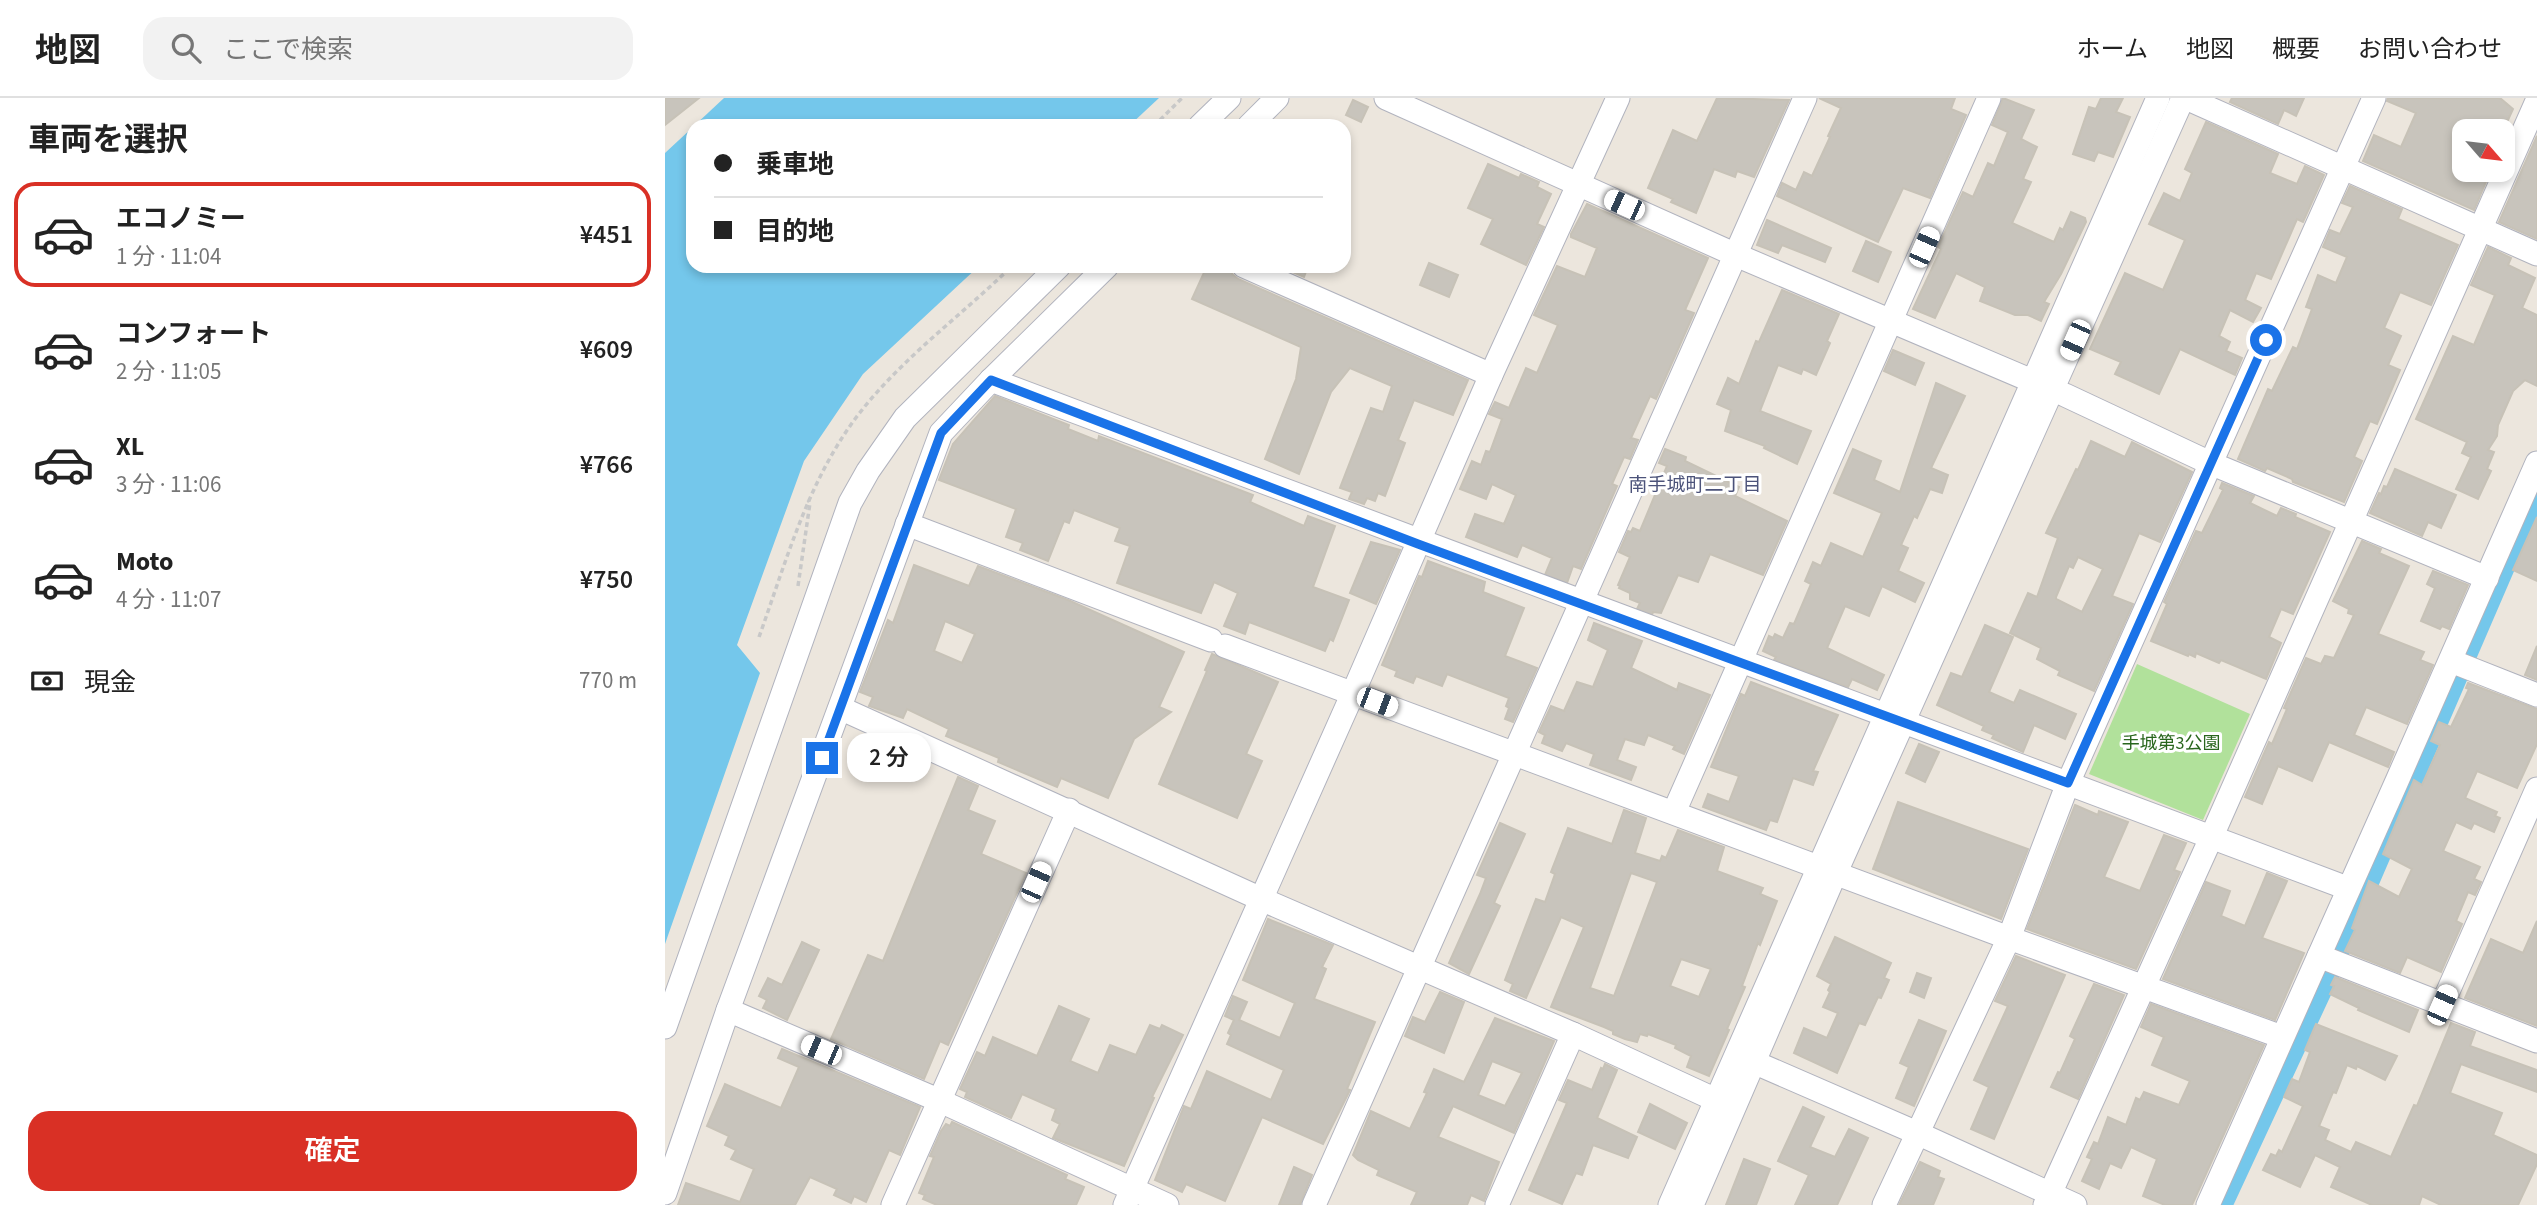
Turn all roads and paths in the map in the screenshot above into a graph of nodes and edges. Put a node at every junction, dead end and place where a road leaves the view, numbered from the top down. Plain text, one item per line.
1 (1182, 98) edge
2 (1229, 98) edge
3 (1277, 98) edge
4 (1386, 98) edge
5 (1618, 98) edge
6 (1805, 98) edge
7 (1989, 98) edge
8 (2158, 98) edge
9 (2184, 98) edge
10 (2374, 98) edge
11 (2537, 101) edge
12 (1161, 119) edge
13 (1207, 119) edge
14 (1256, 119) edge
15 (2344, 167) junction
16 (1579, 186) junction
17 (2481, 229) junction
18 (2537, 254) edge
19 (1736, 256) junction
20 (1004, 273) edge
21 (1052, 273) edge
22 (1100, 273) edge
23 (1260, 273) edge
24 (1892, 321) junction
25 (1491, 375) junction
26 (991, 380) junction
27 (2042, 386) junction
28 (2210, 463) junction
29 (2537, 463) edge
30 (808, 500) junction
31 (2350, 522) junction
32 (907, 524) junction
33 (1418, 544) junction
34 (2487, 578) junction
35 (797, 590) dead end
36 (1582, 604) junction
37 (759, 637) dead end
38 (2451, 661) junction
39 (1740, 664) junction
40 (1353, 693) junction
41 (2537, 695) edge
42 (840, 708) junction
43 (1896, 719) junction
44 (1515, 754) junction
45 (2068, 783) junction
46 (2537, 789) edge
47 (1069, 810) junction
48 (1675, 812) junction
49 (2211, 838) junction
50 (1827, 868) junction
51 (2347, 888) junction
52 (1261, 899) junction
53 (2009, 938) junction
54 (2319, 956) junction
55 (1420, 968) junction
56 (2143, 987) junction
57 (2442, 1005) junction
58 (728, 1010) junction
59 (665, 1027) edge
60 (1573, 1034) junction
61 (2282, 1037) junction
62 (2537, 1041) edge
63 (1746, 1059) junction
64 (938, 1100) junction
65 (1717, 1100) junction
66 (1917, 1133) junction
67 (665, 1194) edge
68 (1129, 1197) edge
69 (2048, 1199) edge
70 (893, 1205) edge
71 (1167, 1205) edge
72 (1314, 1205) edge
73 (1497, 1205) edge
74 (1670, 1205) edge
75 (1692, 1205) edge
76 (1884, 1205) edge
77 (2075, 1205) edge
78 (2207, 1205) edge

1 - 12 path
2 - 13 street
3 - 14 street
4 - 16 street
5 - 16 street
6 - 19 street
7 - 24 street
8 - 27 street
9 - 15 street
9 - 27 street
10 - 15 street
11 - 17 street
15 - 17 street
15 - 28 street
16 - 19 street
16 - 25 street
17 - 18 street
17 - 31 street
19 - 24 street
19 - 36 street
20 - 30 path
21 - 59 street
22 - 26 street
23 - 25 street
24 - 27 street
24 - 39 street
25 - 33 street
26 - 32 street
26 - 33 street
27 - 28 street
27 - 43 street
28 - 31 street
28 - 45 street
29 - 34 street
30 - 35 path
30 - 37 path
31 - 34 street
31 - 49 street
32 - 40 street
32 - 42 street
33 - 36 street
33 - 40 street
34 - 38 street
36 - 39 street
36 - 44 street
38 - 41 street
38 - 51 street
39 - 43 street
39 - 48 street
40 - 44 street
40 - 52 street
42 - 47 street
42 - 58 street
43 - 45 street
43 - 50 street
44 - 48 street
44 - 55 street
45 - 49 street
45 - 53 street
46 - 57 street
47 - 52 street
47 - 64 street
48 - 50 street
49 - 51 street
49 - 56 street
50 - 53 street
50 - 63 street
51 - 54 street
52 - 55 street
52 - 68 street
53 - 56 street
53 - 66 street
54 - 57 street
54 - 61 street
55 - 60 street
55 - 72 street
56 - 61 street
56 - 69 street
57 - 62 street
58 - 64 street
58 - 67 street
60 - 65 street
60 - 73 street
61 - 78 street
63 - 65 street
63 - 66 street
63 - 75 street
64 - 68 street
64 - 70 street
65 - 74 street
66 - 69 street
66 - 76 street
68 - 71 street
69 - 77 street

